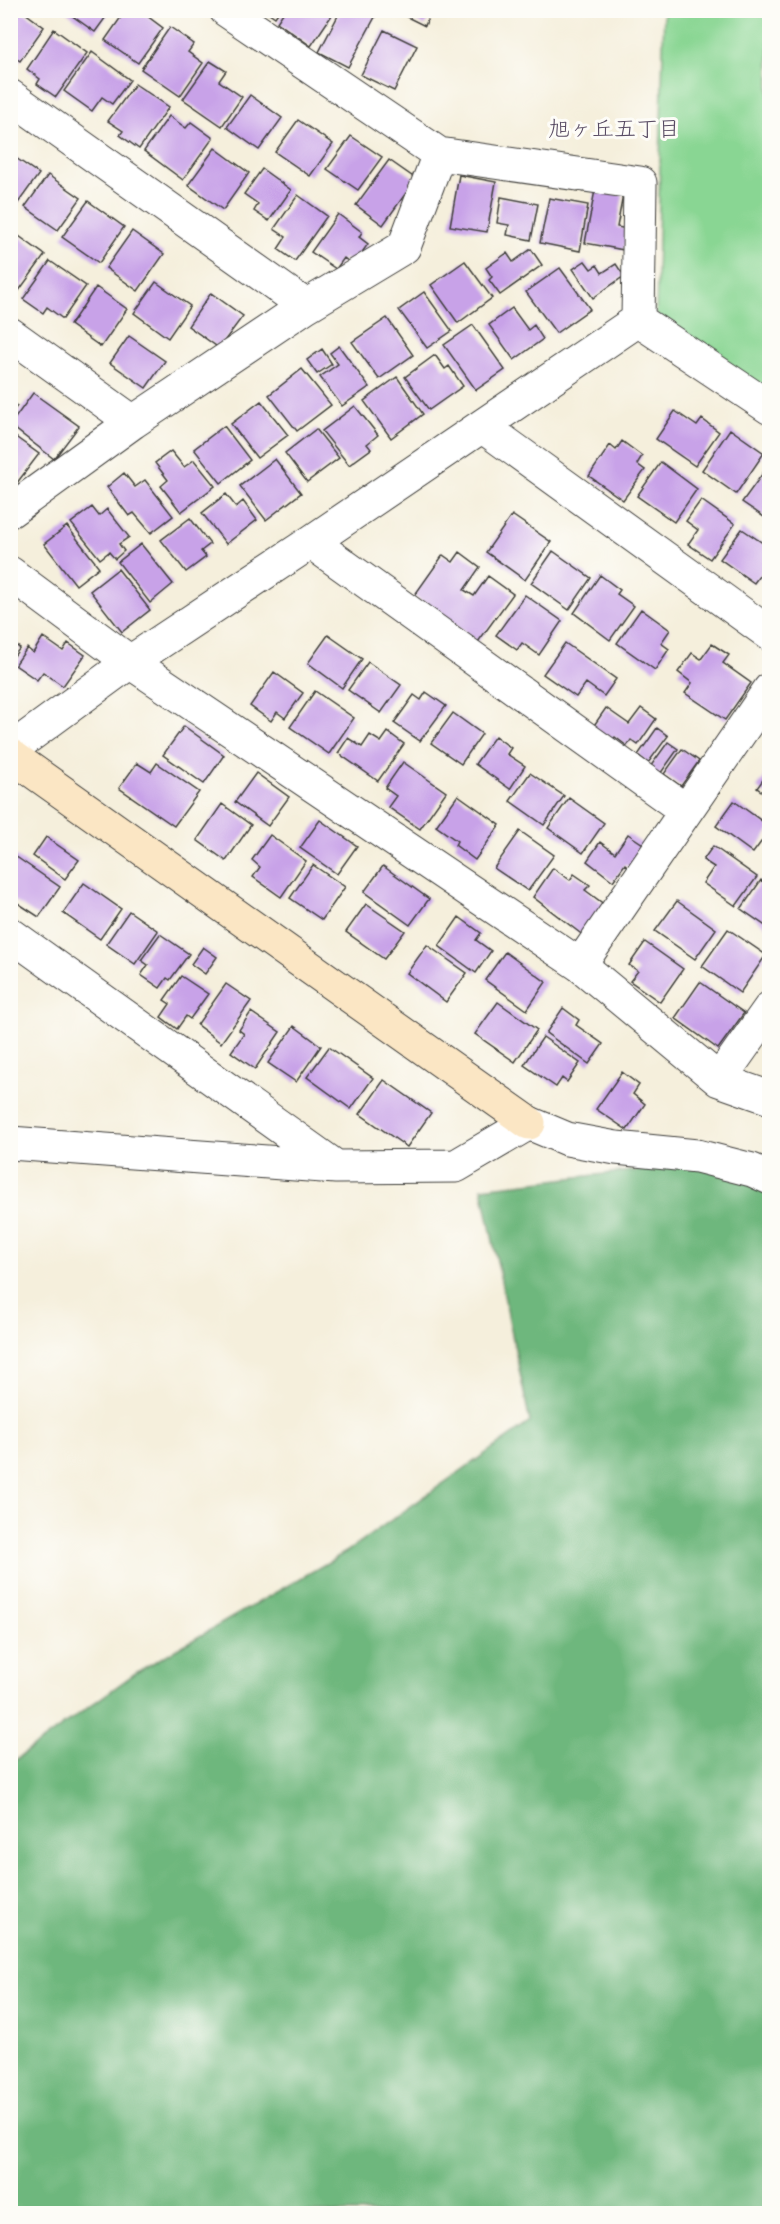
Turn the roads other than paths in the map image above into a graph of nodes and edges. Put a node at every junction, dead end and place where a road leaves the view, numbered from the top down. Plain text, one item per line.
1 (226, 10) edge
2 (10, 96) edge
3 (439, 154) junction
4 (306, 306) junction
5 (638, 320) junction
6 (10, 334) edge
7 (770, 408) edge
8 (133, 422) junction
9 (482, 426) junction
10 (10, 511) edge
11 (311, 542) junction
12 (10, 573) edge
13 (770, 634) edge
14 (130, 662) junction
15 (770, 689) edge
16 (10, 750) edge
17 (10, 755) edge
18 (685, 810) junction
19 (10, 934) edge
20 (580, 965) junction
21 (770, 1008) edge
22 (719, 1080) junction
23 (770, 1098) edge
24 (529, 1123) junction
25 (10, 1143) edge
26 (336, 1167) junction
27 (770, 1178) edge

1 - 3 street
2 - 4 street
3 - 4 street
3 - 5 street
4 - 8 street
5 - 7 street
5 - 9 street
6 - 8 street
8 - 10 street
9 - 11 street
9 - 13 street
11 - 14 street
11 - 18 street
12 - 14 street
14 - 16 street
14 - 20 street
15 - 18 street
17 - 24 street
18 - 20 street
19 - 26 street
20 - 22 street
21 - 22 street
22 - 23 street
24 - 26 street
24 - 27 street
25 - 26 street

